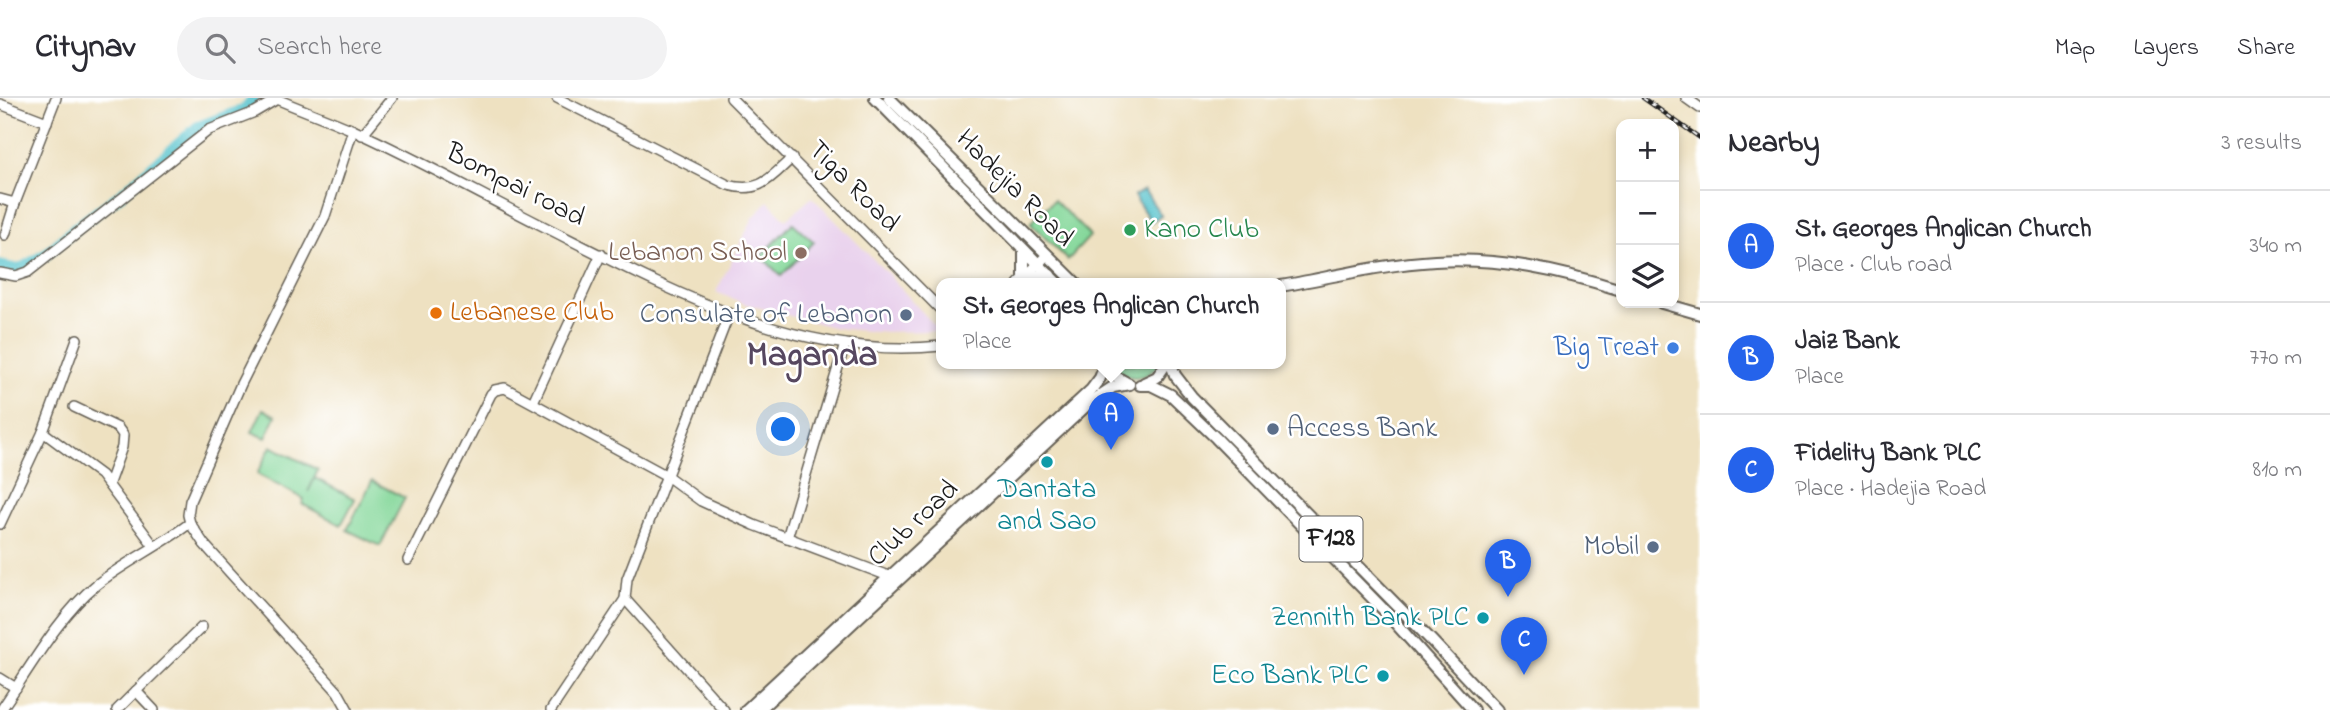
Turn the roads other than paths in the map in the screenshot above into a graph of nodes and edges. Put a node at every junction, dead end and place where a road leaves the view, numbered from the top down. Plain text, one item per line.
1 (56, 98) edge
2 (392, 98) edge
3 (557, 98) edge
4 (731, 98) edge
5 (875, 98) edge
6 (889, 98) edge
7 (1686, 98) edge
8 (275, 99) edge
9 (0, 104) edge
10 (1700, 108) edge
11 (47, 122) junction
12 (358, 133) junction
13 (792, 158) junction
14 (0, 199) edge
15 (15, 203) junction
16 (5, 235) dead end
17 (1024, 250) junction
18 (601, 254) junction
19 (1048, 255) junction
20 (1038, 263) junction
21 (0, 273) edge
22 (1021, 278) edge
23 (1023, 278) edge
24 (1053, 278) edge
25 (1071, 278) edge
26 (1286, 285) edge
27 (1616, 289) edge
28 (936, 305) edge
29 (1679, 308) edge
30 (729, 314) junction
31 (1700, 314) edge
32 (77, 339) dead end
33 (845, 344) junction
34 (936, 346) edge
35 (1103, 369) edge
36 (1108, 369) edge
37 (1164, 369) edge
38 (1172, 369) edge
39 (1134, 384) junction
40 (533, 402) junction
41 (74, 407) dead end
42 (43, 432) junction
43 (1023, 459) junction
44 (667, 476) junction
45 (109, 483) junction
46 (190, 523) junction
47 (0, 524) edge
48 (787, 538) junction
49 (154, 546) junction
50 (408, 560) dead end
51 (891, 577) junction
52 (625, 599) junction
53 (1399, 609) junction
54 (1393, 620) junction
55 (202, 627) dead end
56 (1418, 637) junction
57 (0, 678) edge
58 (16, 688) junction
59 (136, 691) junction
60 (1, 710) edge
61 (117, 710) edge
62 (154, 710) edge
63 (348, 710) edge
64 (551, 710) edge
65 (724, 710) edge
66 (746, 710) edge
67 (759, 710) edge
68 (1473, 710) edge
69 (1482, 710) edge
70 (1491, 710) edge
71 (1497, 710) edge

1 - 11 street
2 - 12 street
3 - 13 street
4 - 13 street, Tiga Road
5 - 17 main road, Hadejia Road
6 - 19 main road, Hadejia Road
7 - 10 street
8 - 12 street, Bompai road
8 - 21 street
9 - 11 street
11 - 15 street
12 - 18 street, Bompai road
12 - 46 street
13 - 28 street, Tiga Road
14 - 15 street
15 - 16 street
17 - 20 main road, Hadejia Road
17 - 22 main road
18 - 30 street, Bompai road
18 - 40 street
19 - 20 street
19 - 25 main road, Hadejia Road
20 - 23 street
20 - 24 main road, Hadejia Road
26 - 27 main road
29 - 31 main road
30 - 33 street, Bompai road
30 - 44 street
32 - 42 street
33 - 34 street, Bompai road
33 - 48 street
35 - 43 main road, Club road
36 - 39 main road, F128
37 - 39 main road
38 - 53 main road, F128
39 - 43 main road
39 - 54 main road, F128
40 - 44 street
40 - 50 street
41 - 45 street
42 - 45 street
42 - 47 street
43 - 51 main road, Club road
43 - 67 main road
44 - 48 street
44 - 52 street
45 - 49 street
46 - 49 street
46 - 63 street
48 - 51 street
49 - 58 street
51 - 66 main road, Club road
52 - 64 street
52 - 65 street
53 - 56 main road
53 - 71 main road, F128
54 - 56 main road
54 - 68 main road, F128
55 - 59 street
56 - 69 main road
56 - 70 main road
57 - 58 street
58 - 60 street
59 - 61 street
59 - 62 street

